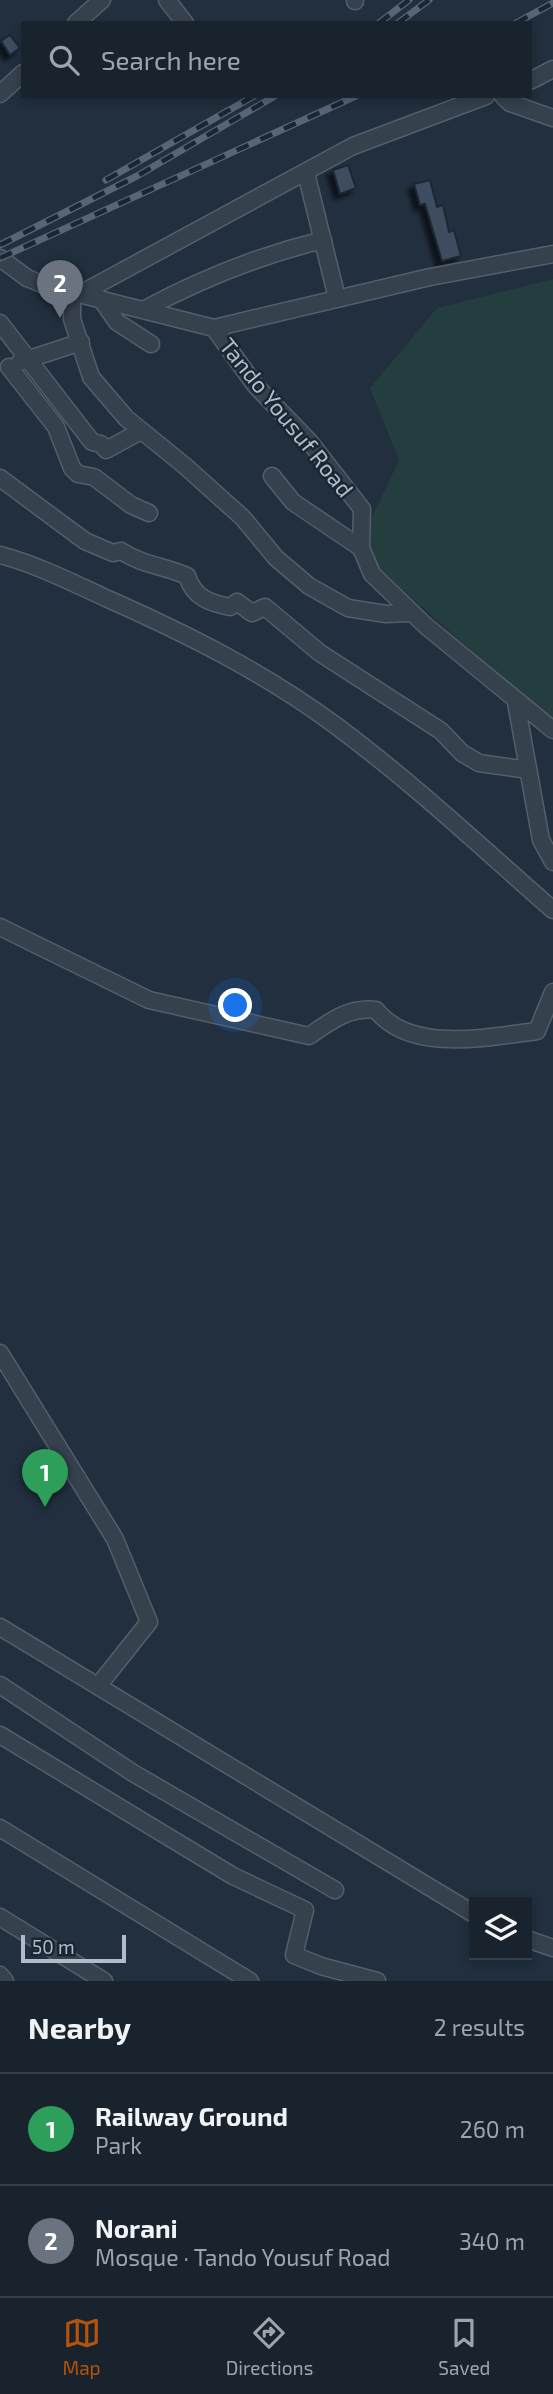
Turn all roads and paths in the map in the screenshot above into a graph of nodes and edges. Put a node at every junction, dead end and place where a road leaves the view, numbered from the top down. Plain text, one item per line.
1 (167, 0) edge
2 (97, 1) edge
3 (78, 21) edge
4 (183, 21) edge
5 (553, 69) edge
6 (21, 75) edge
7 (532, 80) edge
8 (0, 94) edge
9 (481, 98) edge
10 (505, 98) edge
11 (553, 118) edge
12 (306, 173) junction
13 (323, 240) junction
14 (553, 254) edge
15 (4, 265) edge
16 (76, 293) junction
17 (337, 298) junction
18 (101, 299) junction
19 (145, 309) junction
20 (0, 323) edge
21 (214, 328) junction
22 (80, 342) junction
23 (152, 344) dead end
24 (29, 359) junction
25 (5, 370) edge
26 (141, 431) junction
27 (272, 476) dead end
28 (0, 478) edge
29 (149, 513) dead end
30 (360, 548) junction
31 (0, 555) edge
32 (412, 613) junction
33 (516, 702) junction
34 (553, 730) edge
35 (528, 770) junction
36 (553, 862) edge
37 (553, 910) edge
38 (0, 927) edge
39 (553, 992) edge
40 (0, 1353) edge
41 (0, 1627) edge
42 (0, 1685) edge
43 (98, 1686) junction
44 (0, 1735) edge
45 (0, 1828) edge
46 (335, 1890) dead end
47 (469, 1911) edge
48 (0, 1917) edge
49 (532, 1941) edge
50 (553, 1948) edge
51 (0, 1975) edge
52 (2, 1981) edge
53 (104, 1981) edge
54 (250, 1981) edge
55 (377, 1981) edge

1 - 4 street
2 - 3 street
5 - 7 street
6 - 8 street
9 - 12 street
10 - 11 street
12 - 13 street
12 - 16 street
13 - 17 street
13 - 19 street
14 - 17 street
15 - 16 street, Tando Yousuf Road
16 - 18 street, Tando Yousuf Road
16 - 22 street
17 - 21 street
18 - 19 street, Tando Yousuf Road
18 - 23 street
19 - 21 street, Tando Yousuf Road
20 - 24 street
21 - 30 street, Tando Yousuf Road
22 - 24 street
22 - 26 street
24 - 25 street
24 - 26 street
25 - 29 street
26 - 32 street
27 - 30 street
28 - 35 street
30 - 32 street
31 - 37 street
32 - 33 street
33 - 34 street
33 - 35 street
35 - 36 street
38 - 39 street
40 - 43 street
41 - 43 street
42 - 46 street
43 - 47 street
44 - 55 street
45 - 54 street
48 - 53 street
49 - 50 street
51 - 52 street

